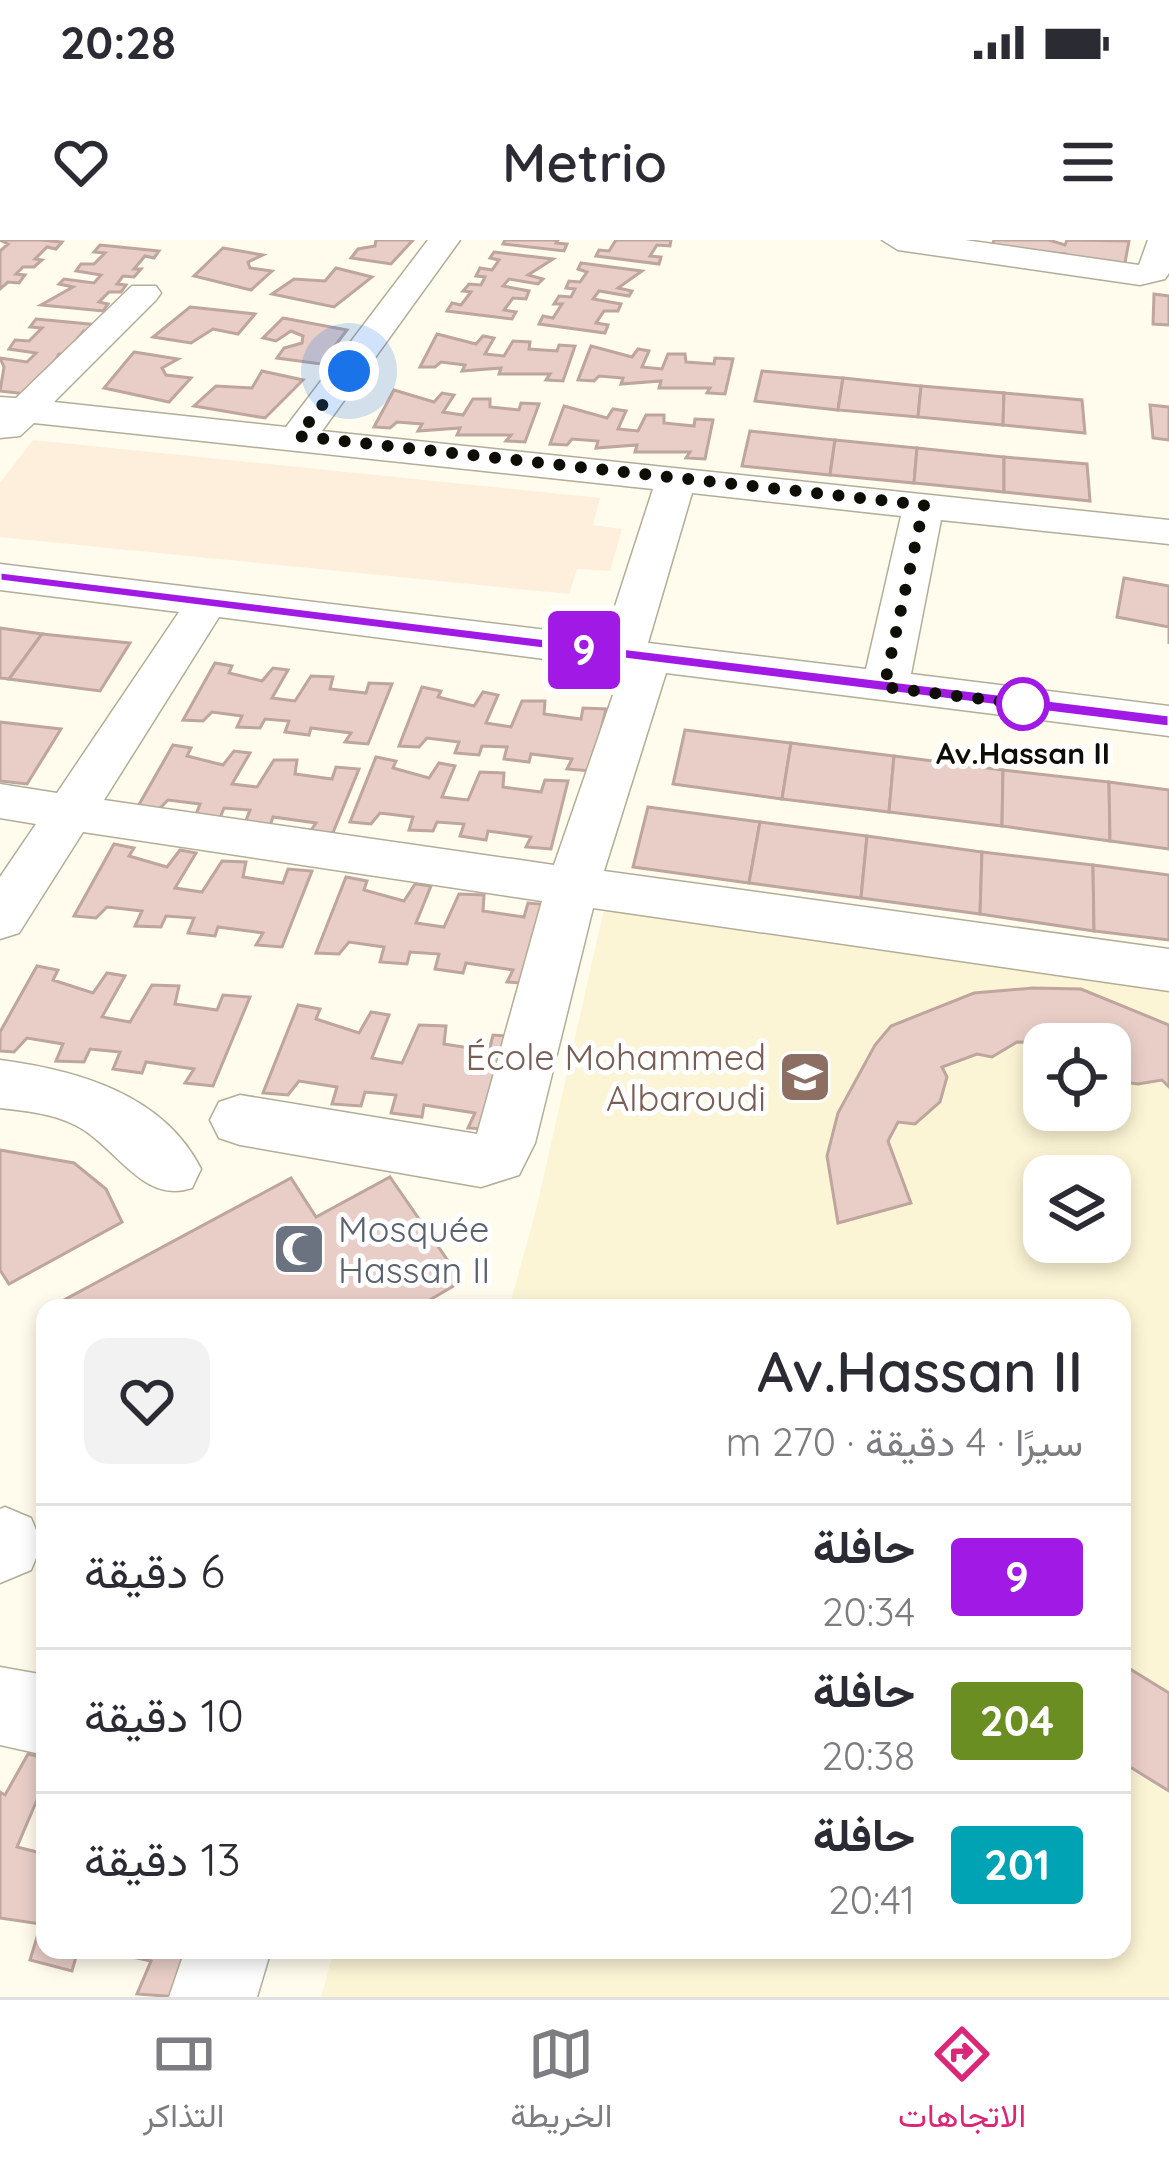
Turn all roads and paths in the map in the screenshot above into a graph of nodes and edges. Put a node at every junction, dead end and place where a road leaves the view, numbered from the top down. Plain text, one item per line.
1 (444, 240) edge
2 (898, 240) edge
3 (1164, 240) edge
4 (144, 292) dead end
5 (8, 418) edge
6 (298, 436) junction
7 (676, 478) junction
8 (924, 505) junction
9 (1169, 532) edge
10 (0, 577) edge
11 (206, 604) junction
12 (635, 656) junction
13 (884, 687) junction
14 (1169, 721) edge
15 (0, 801) edge
16 (70, 812) junction
17 (573, 885) junction
18 (0, 919) edge
19 (1169, 970) edge
20 (0, 1084) edge
21 (240, 1120) dead end
22 (170, 1169) dead end
23 (0, 1706) edge
24 (36, 1713) edge
25 (225, 1959) edge
26 (213, 1997) edge

1 - 6 street
2 - 3 street
4 - 5 street
5 - 6 street
6 - 7 street
7 - 8 street
7 - 12 street
8 - 9 street
8 - 13 street
10 - 11 street
11 - 12 street
11 - 16 street
12 - 13 street
12 - 17 street
13 - 14 street
15 - 16 street
16 - 17 street
16 - 18 street
17 - 19 street
17 - 21 street
20 - 22 street
23 - 24 street
25 - 26 street

